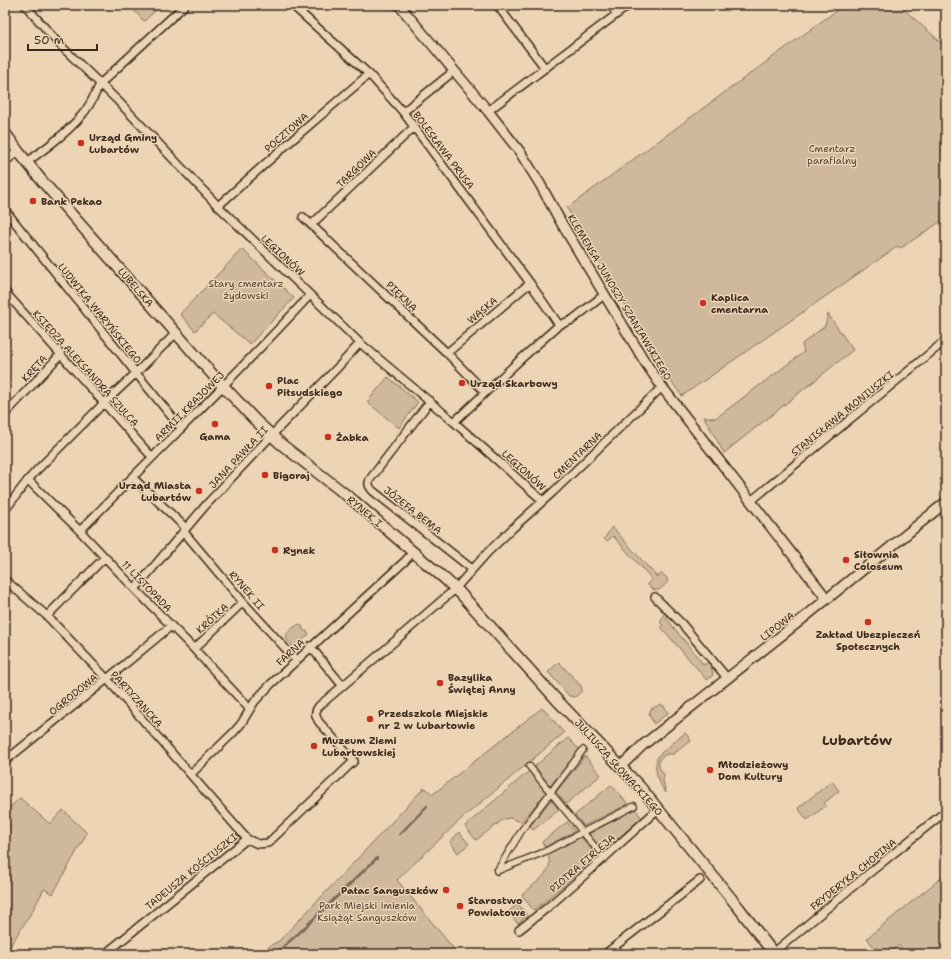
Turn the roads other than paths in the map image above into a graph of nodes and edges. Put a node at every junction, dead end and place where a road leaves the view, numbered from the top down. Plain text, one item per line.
1 (25, 5) edge
2 (185, 5) edge
3 (292, 5) edge
4 (398, 5) edge
5 (498, 5) edge
6 (610, 5) edge
7 (629, 5) edge
8 (617, 14) junction
9 (545, 68) junction
10 (454, 71) junction
11 (369, 74) junction
12 (100, 84) junction
13 (488, 111) junction
14 (403, 112) junction
15 (414, 127) junction
16 (5, 133) edge
17 (18, 151) junction
18 (5, 162) edge
19 (27, 162) junction
20 (218, 206) junction
21 (5, 210) edge
22 (303, 217) dead end
23 (312, 224) junction
24 (530, 283) junction
25 (5, 292) edge
26 (310, 295) junction
27 (604, 295) junction
28 (560, 325) junction
29 (176, 333) junction
30 (946, 340) edge
31 (360, 343) junction
32 (447, 353) junction
33 (61, 354) junction
34 (136, 373) junction
35 (224, 386) junction
36 (662, 387) junction
37 (485, 392) junction
38 (430, 401) junction
39 (104, 403) junction
40 (5, 414) edge
41 (454, 422) junction
42 (181, 428) junction
43 (272, 436) junction
44 (152, 457) junction
45 (132, 477) junction
46 (28, 480) junction
47 (543, 501) junction
48 (751, 501) junction
49 (946, 502) edge
50 (5, 510) edge
51 (185, 530) junction
52 (80, 531) junction
53 (413, 552) junction
54 (106, 557) junction
55 (472, 569) junction
56 (5, 580) edge
57 (135, 589) junction
58 (456, 589) junction
59 (655, 597) dead end
60 (828, 599) junction
61 (243, 602) junction
62 (47, 616) junction
63 (171, 626) junction
64 (310, 646) junction
65 (194, 649) junction
66 (296, 660) junction
67 (107, 679) junction
68 (728, 679) junction
69 (342, 685) junction
70 (250, 709) junction
71 (583, 750) dead end
72 (5, 761) edge
73 (529, 766) dead end
74 (620, 767) junction
75 (191, 774) junction
76 (550, 793) junction
77 (634, 806) dead end
78 (658, 809) junction
79 (946, 811) edge
80 (583, 833) junction
81 (246, 839) junction
82 (604, 858) junction
83 (700, 880) dead end
84 (518, 930) dead end
85 (105, 954) edge
86 (605, 954) edge
87 (773, 954) edge

1 - 12 street, LEGIONÓW
2 - 12 street
3 - 11 street, BOLESŁAWA PRUSA
4 - 10 street, KLEMENSA JUNOSZY SZANIAWSKIEGO
5 - 9 street
6 - 8 street
7 - 8 street
8 - 9 street
9 - 13 street
10 - 13 street, KLEMENSA JUNOSZY SZANIAWSKIEGO
10 - 14 street
11 - 14 street, BOLESŁAWA PRUSA
11 - 20 street, POCZTOWA
12 - 19 street
12 - 20 street, LEGIONÓW
13 - 27 street, KLEMENSA JUNOSZY SZANIAWSKIEGO
14 - 15 street, BOLESŁAWA PRUSA
15 - 23 street, TARGOWA
15 - 24 street, BOLESŁAWA PRUSA
16 - 17 main road, LUBELSKA
17 - 18 street
17 - 19 main road, LUBELSKA
19 - 29 main road, LUBELSKA
20 - 26 street, LEGIONÓW
21 - 34 street, LUDWIKA WARYŃSKIEGO
22 - 23 street, PIĘKNA
23 - 32 street, PIĘKNA
24 - 28 street, BOLESŁAWA PRUSA
24 - 32 street, WĄSKA
25 - 33 street, KSIĘDZA ALEKSANDRA SZULCA
26 - 31 street, LEGIONÓW
26 - 35 street, ARMII KRAJOWEJ
27 - 28 street
27 - 36 street, KLEMENSA JUNOSZY SZANIAWSKIEGO
28 - 37 street
29 - 34 street
29 - 35 main road, LUBELSKA
30 - 48 street, STANISŁAWA MONIUSZKI
31 - 38 street, LEGIONÓW
31 - 43 street, JANA PAWŁA II
32 - 37 street, PIĘKNA
33 - 39 street, KSIĘDZA ALEKSANDRA SZULCA
33 - 40 street, KRĘTA
34 - 39 street
34 - 42 street, LUDWIKA WARYŃSKIEGO
35 - 42 street, ARMII KRAJOWEJ
35 - 43 main road, LUBELSKA
36 - 47 street, CMENTARNA
36 - 48 street, KLEMENSA JUNOSZY SZANIAWSKIEGO
37 - 41 street
38 - 41 street, LEGIONÓW
38 - 55 street, JÓZEFA BEMA
39 - 44 street, KSIĘDZA ALEKSANDRA SZULCA
39 - 46 street
41 - 47 street, LEGIONÓW
42 - 44 street, ARMII KRAJOWEJ
43 - 51 street, JANA PAWŁA II
43 - 53 main road, RYNEK I
44 - 45 street, ARMII KRAJOWEJ
45 - 51 street, RYNEK II
45 - 52 street, ARMII KRAJOWEJ
46 - 50 street
46 - 52 street, 11 LISTOPADA
47 - 55 street, CMENTARNA
48 - 60 street, KLEMENSA JUNOSZY SZANIAWSKIEGO
49 - 60 street, LIPOWA
51 - 57 street, JANA PAWŁA II
51 - 61 street, RYNEK II
52 - 54 street, 11 LISTOPADA
53 - 58 main road, RYNEK I
53 - 64 street, FARNA
54 - 57 street, 11 LISTOPADA
54 - 62 street
55 - 58 street, CMENTARNA
56 - 62 street, PARTYZANCKA
57 - 63 street, 11 LISTOPADA
58 - 69 street, TADEUSZA KOŚCIUSZKI
58 - 74 main road, JULIUSZA SŁOWACKIEGO
59 - 68 street
60 - 68 street, LIPOWA
61 - 65 street, KRÓTKA
61 - 66 street, RYNEK II
62 - 67 street, PARTYZANCKA
63 - 65 street, 11 LISTOPADA
63 - 67 street, OGRODOWA
64 - 66 street, FARNA
64 - 69 street
65 - 70 street, 11 LISTOPADA
66 - 70 street, FARNA
67 - 72 street, OGRODOWA
67 - 75 street, PARTYZANCKA
68 - 74 street, LIPOWA
69 - 81 street, TADEUSZA KOŚCIUSZKI
70 - 75 street, FARNA
71 - 76 street
73 - 76 street
74 - 78 main road, JULIUSZA SŁOWACKIEGO
75 - 81 street, PARTYZANCKA
76 - 80 street
76 - 80 street
77 - 80 street
78 - 82 street, PIOTRA FIRLEJA
78 - 87 main road, JULIUSZA SŁOWACKIEGO
79 - 87 street, FRYDERYKA CHOPINA
80 - 82 street
81 - 85 street, TADEUSZA KOŚCIUSZKI
82 - 84 street, PIOTRA FIRLEJA
83 - 86 street

